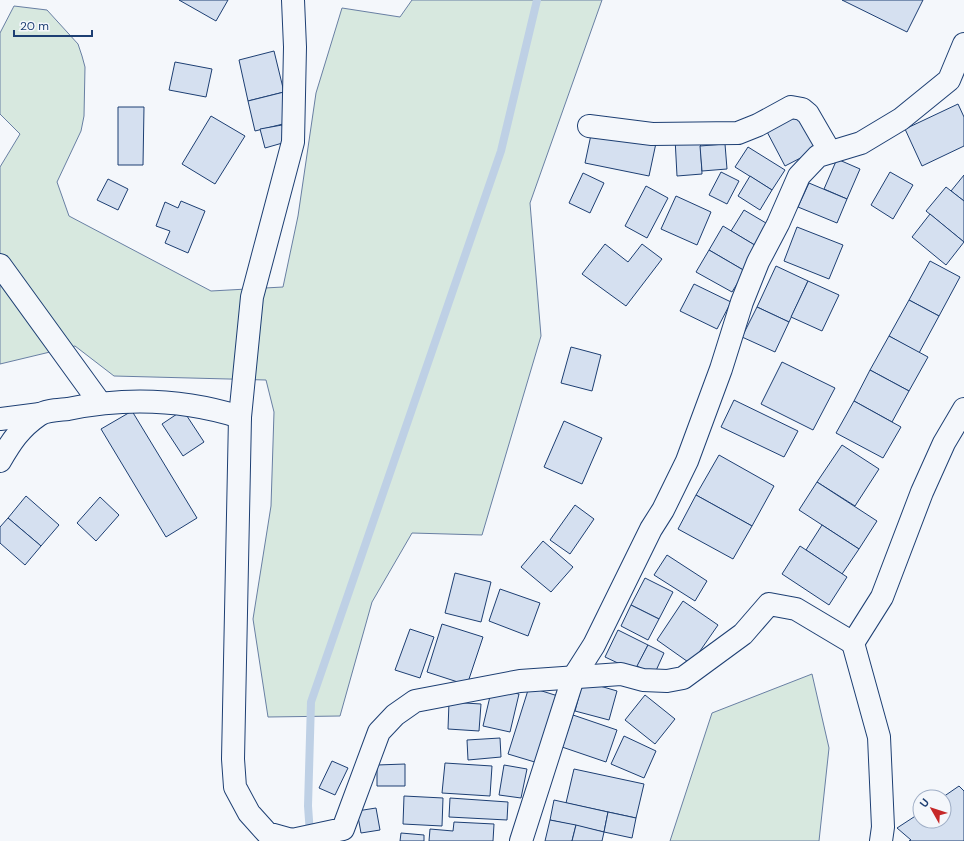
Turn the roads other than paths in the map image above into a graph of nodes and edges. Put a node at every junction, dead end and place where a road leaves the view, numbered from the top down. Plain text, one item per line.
1 (293, 0) edge
2 (964, 44) edge
3 (956, 83) edge
4 (589, 126) dead end
5 (830, 152) junction
6 (0, 264) edge
7 (100, 403) junction
8 (964, 409) edge
9 (40, 414) junction
10 (240, 417) junction
11 (0, 419) edge
12 (0, 461) edge
13 (853, 644) junction
14 (573, 678) junction
15 (338, 834) edge
16 (522, 841) edge
17 (881, 841) edge

1 - 10 street
2 - 3 street
3 - 5 street
4 - 5 street
5 - 14 street
6 - 7 street
7 - 9 street
7 - 10 street
8 - 13 street
9 - 11 street
9 - 12 street
10 - 15 street
13 - 14 street
13 - 17 street
14 - 15 street
14 - 16 street

